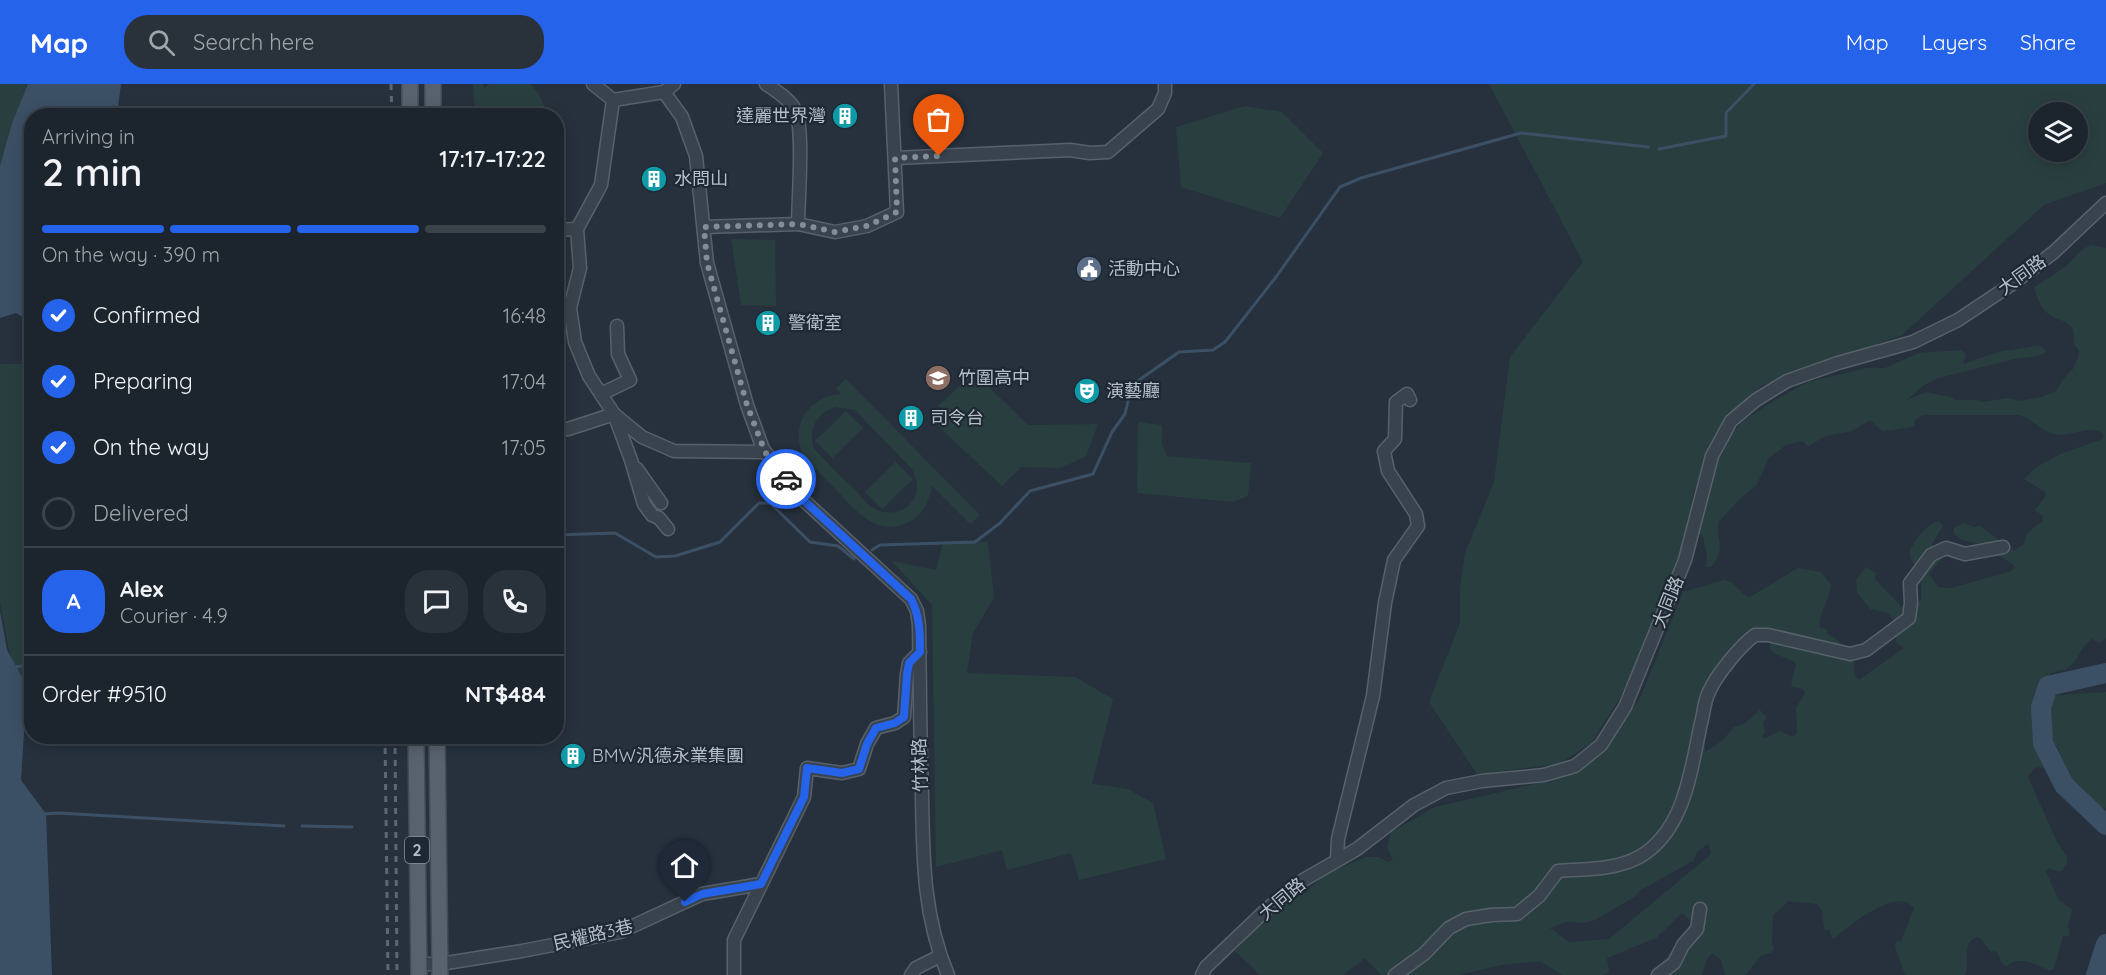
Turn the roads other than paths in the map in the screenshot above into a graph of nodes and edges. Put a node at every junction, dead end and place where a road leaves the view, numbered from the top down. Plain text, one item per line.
1 (410, 84) edge
2 (433, 84) edge
3 (593, 84) edge
4 (766, 84) edge
5 (891, 84) edge
6 (1165, 84) edge
7 (669, 88) edge
8 (613, 100) junction
9 (410, 108) edge
10 (433, 108) edge
11 (895, 158) junction
12 (2106, 203) edge
13 (798, 224) junction
14 (704, 227) junction
15 (577, 229) junction
16 (564, 230) edge
17 (617, 326) dead end
18 (601, 394) junction
19 (1410, 400) dead end
20 (614, 414) junction
21 (564, 429) edge
22 (765, 452) junction
23 (631, 460) junction
24 (661, 503) dead end
25 (668, 529) dead end
26 (2003, 547) dead end
27 (920, 652) junction
28 (416, 744) edge
29 (438, 744) edge
30 (1336, 859) junction
31 (761, 884) junction
32 (1700, 909) dead end
33 (940, 956) junction
34 (419, 969) edge
35 (440, 969) edge
36 (734, 975) edge
37 (911, 975) edge
38 (948, 975) edge
39 (1202, 975) edge
40 (1395, 975) edge
41 (1658, 975) edge

1 - 9 main road
2 - 10 main road
3 - 8 street
4 - 13 street
5 - 11 street
6 - 11 street
7 - 8 street
7 - 14 street, 竹林路
8 - 15 street
11 - 13 street
12 - 30 street, 大同路
13 - 14 street
14 - 22 street, 竹林路
15 - 16 street
15 - 18 street
17 - 18 street
18 - 20 street
19 - 30 street
20 - 21 street
20 - 22 street
20 - 23 street
22 - 27 street, 竹林路
23 - 24 street
23 - 25 street
26 - 40 street
27 - 31 street
27 - 33 street, 竹林路
28 - 34 main road, 2
29 - 35 main road, 2
30 - 39 street, 大同路
31 - 35 street, 民權路3巷
31 - 36 street
32 - 41 street
33 - 37 street
33 - 38 street, 竹林路
34 - 35 street, 民權路3巷

